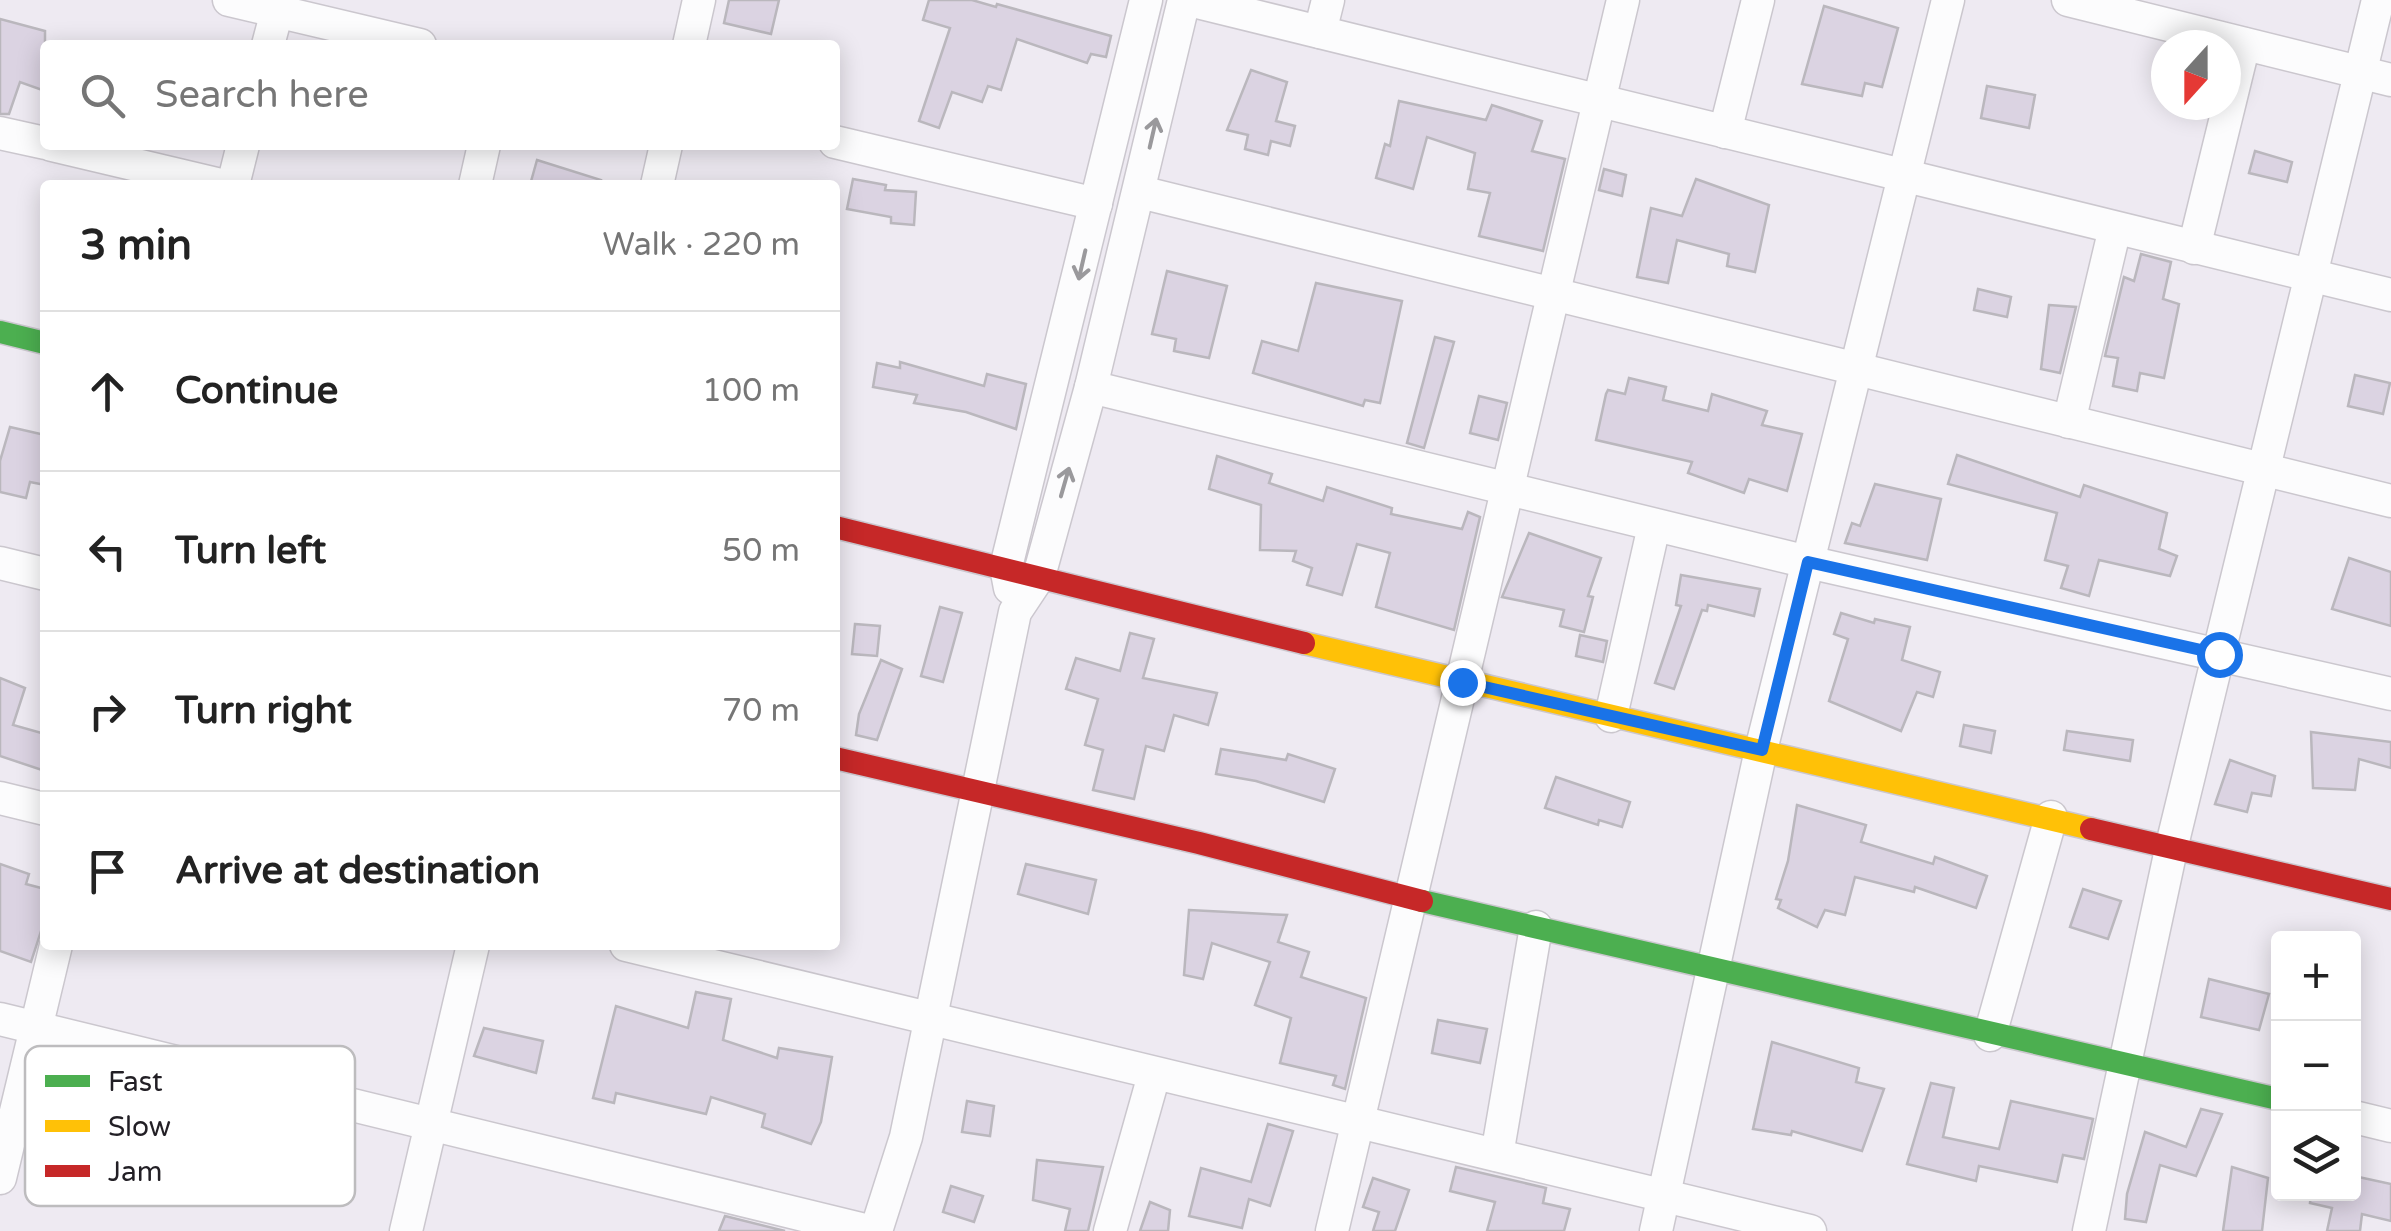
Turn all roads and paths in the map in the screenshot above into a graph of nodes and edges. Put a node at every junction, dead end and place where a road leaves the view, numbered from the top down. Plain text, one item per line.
1 (228, 0) edge
2 (698, 0) edge
3 (1146, 0) edge
4 (1186, 0) edge
5 (1328, 0) edge
6 (1623, 0) edge
7 (1758, 0) edge
8 (1948, 0) edge
9 (2068, 0) edge
10 (2378, 0) edge
11 (278, 6) edge
12 (1320, 32) junction
13 (269, 40) edge
14 (402, 40) edge
15 (690, 40) edge
16 (2244, 44) junction
17 (2376, 77) edge
18 (1598, 102) junction
19 (1725, 132) junction
20 (0, 133) edge
21 (40, 142) edge
22 (840, 143) edge
23 (73, 150) edge
24 (242, 150) edge
25 (483, 150) edge
26 (665, 150) edge
27 (1904, 175) junction
28 (200, 180) edge
29 (234, 180) edge
30 (476, 180) edge
31 (658, 180) edge
32 (1140, 192) junction
33 (1096, 204) junction
34 (2115, 228) junction
35 (2194, 248) junction
36 (2313, 277) junction
37 (1552, 293) junction
38 (2391, 295) edge
39 (0, 332) edge
40 (40, 342) edge
41 (1856, 369) junction
42 (1091, 387) junction
43 (2068, 422) junction
44 (2266, 470) junction
45 (1506, 491) junction
46 (2391, 502) edge
47 (1654, 526) junction
48 (840, 529) edge
49 (1808, 562) junction
50 (0, 563) edge
51 (1006, 567) junction
52 (40, 573) edge
53 (1039, 576) junction
54 (1015, 612) junction
55 (2219, 654) junction
56 (1462, 682) junction
57 (2391, 694) edge
58 (1611, 716) junction
59 (1762, 750) junction
60 (840, 759) edge
61 (978, 790) junction
62 (0, 798) edge
63 (40, 808) edge
64 (2051, 817) junction
65 (2172, 845) junction
66 (1412, 899) junction
67 (2391, 900) edge
68 (1536, 927) junction
69 (55, 950) edge
70 (472, 950) edge
71 (646, 950) edge
72 (1716, 969) junction
73 (0, 1019) edge
74 (931, 1021) junction
75 (36, 1028) junction
76 (1990, 1035) junction
77 (32, 1046) edge
78 (111, 1046) edge
79 (2128, 1064) junction
80 (25, 1074) edge
81 (1154, 1075) junction
82 (2271, 1097) edge
83 (355, 1105) edge
84 (2361, 1119) edge
85 (430, 1123) junction
86 (1358, 1125) junction
87 (2391, 1126) edge
88 (1496, 1156) junction
89 (0, 1178) edge
90 (1665, 1196) junction
91 (406, 1231) edge
92 (873, 1231) edge
93 (1110, 1231) edge
94 (1332, 1231) edge
95 (1656, 1231) edge
96 (1810, 1231) edge
97 (2089, 1231) edge

1 - 11 street
2 - 15 street
3 - 33 street
4 - 12 street
32 -> 4 street
5 - 12 street
6 - 18 street
7 - 19 street
8 - 27 street
9 - 16 street
10 - 17 street
11 - 13 street
11 - 14 street
12 - 18 street
16 - 17 street
16 - 35 street
17 - 36 street
18 - 19 street
18 - 37 street
19 - 27 street
20 - 21 street
22 - 33 street
23 - 28 street
24 - 29 street
25 - 30 street
26 - 31 street
27 - 34 street
27 - 41 street
32 - 37 street
32 - 42 street
33 -> 51 street
34 - 35 street
34 - 43 street
35 - 36 street
36 - 38 street
36 - 44 street
37 - 41 street
37 - 45 street
39 - 40 street
41 - 43 street
41 - 49 street
42 - 45 street
53 -> 42 street
43 - 44 street
44 - 46 street
44 - 55 street
45 - 47 street
45 - 56 street
47 - 49 street
47 - 58 street
48 - 51 street
49 - 55 street
49 - 59 street
50 - 52 street
51 - 53 street
51 - 54 street
53 - 54 street
53 - 56 street
54 - 61 street
55 - 57 street
55 - 65 street
56 - 58 street
56 - 66 street
58 - 59 street
59 - 64 street
59 - 72 street
60 - 61 street
61 - 66 street
61 - 74 street
62 - 63 street
64 - 65 street
64 - 76 street
65 - 67 street
65 - 79 street
66 - 68 street
66 - 86 street
68 - 72 street
68 - 88 street
69 - 75 street
70 - 85 street
71 - 74 street
72 - 76 street
72 - 90 street
73 - 75 street
74 - 81 street
74 - 92 street
75 - 77 street
75 - 78 street
76 - 79 street
79 - 82 street
79 - 97 street
80 - 89 street
81 - 86 street
81 - 93 street
83 - 85 street
84 - 87 street
85 - 91 street
85 - 92 street
86 - 88 street
86 - 94 street
88 - 90 street
90 - 95 street
90 - 96 street

